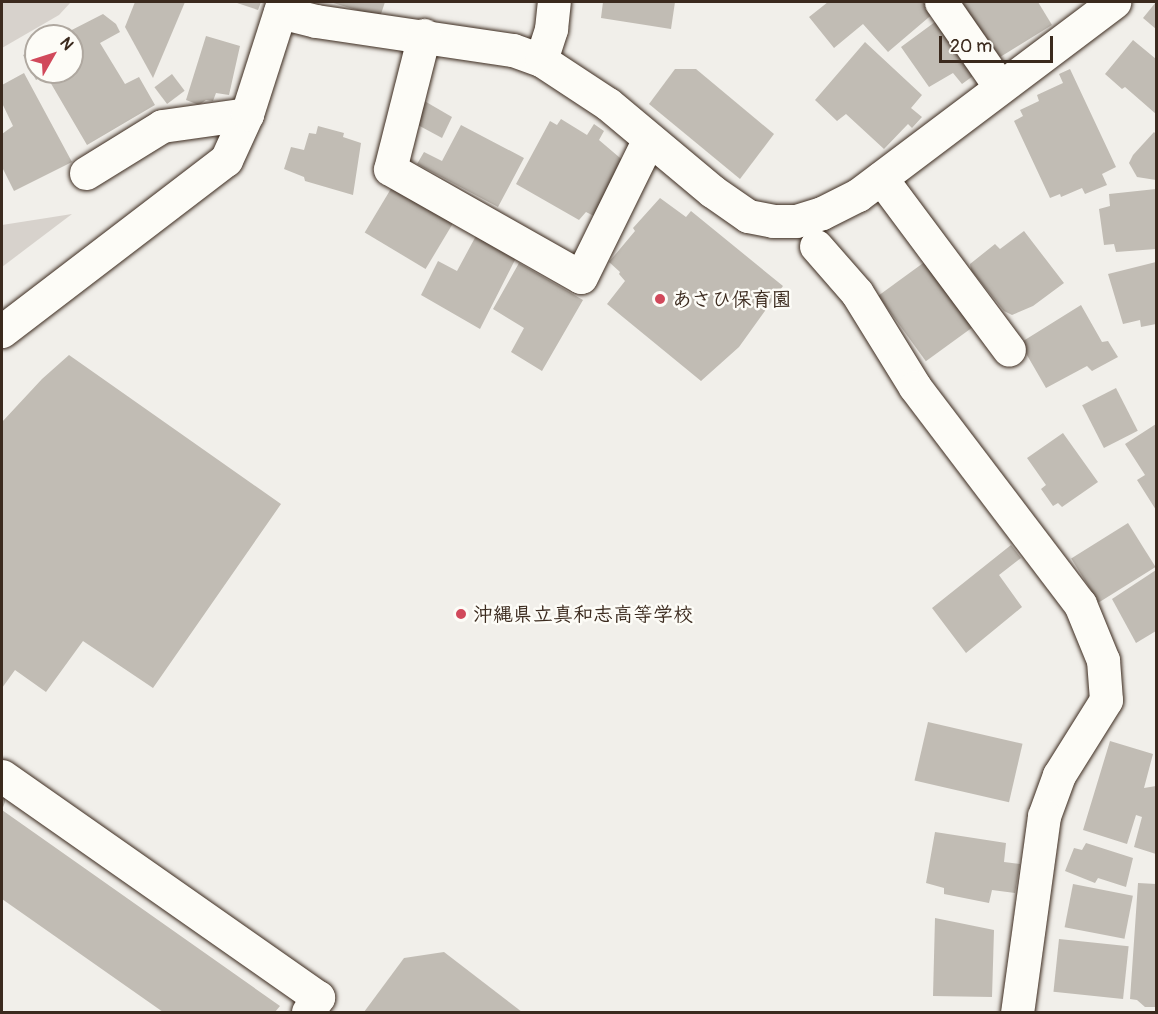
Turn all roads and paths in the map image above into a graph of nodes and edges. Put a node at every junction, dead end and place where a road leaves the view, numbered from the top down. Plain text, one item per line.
1 (554, 2) edge
2 (941, 2) edge
3 (1114, 2) edge
4 (282, 7) edge
5 (424, 35) junction
6 (541, 60) junction
7 (1000, 87) junction
8 (247, 114) junction
9 (649, 139) junction
10 (86, 173) dead end
11 (881, 178) junction
12 (816, 246) dead end
13 (2, 331) edge
14 (1010, 350) dead end
15 (2, 776) edge
16 (308, 1012) edge
17 (1017, 1012) edge

1 - 6 street
2 - 7 street
3 - 7 street
4 - 5 street
4 - 8 street
5 - 6 street
5 - 9 street
6 - 9 street
7 - 11 street
8 - 10 street
8 - 13 street
9 - 11 street
11 - 14 street
12 - 17 street
15 - 16 street

